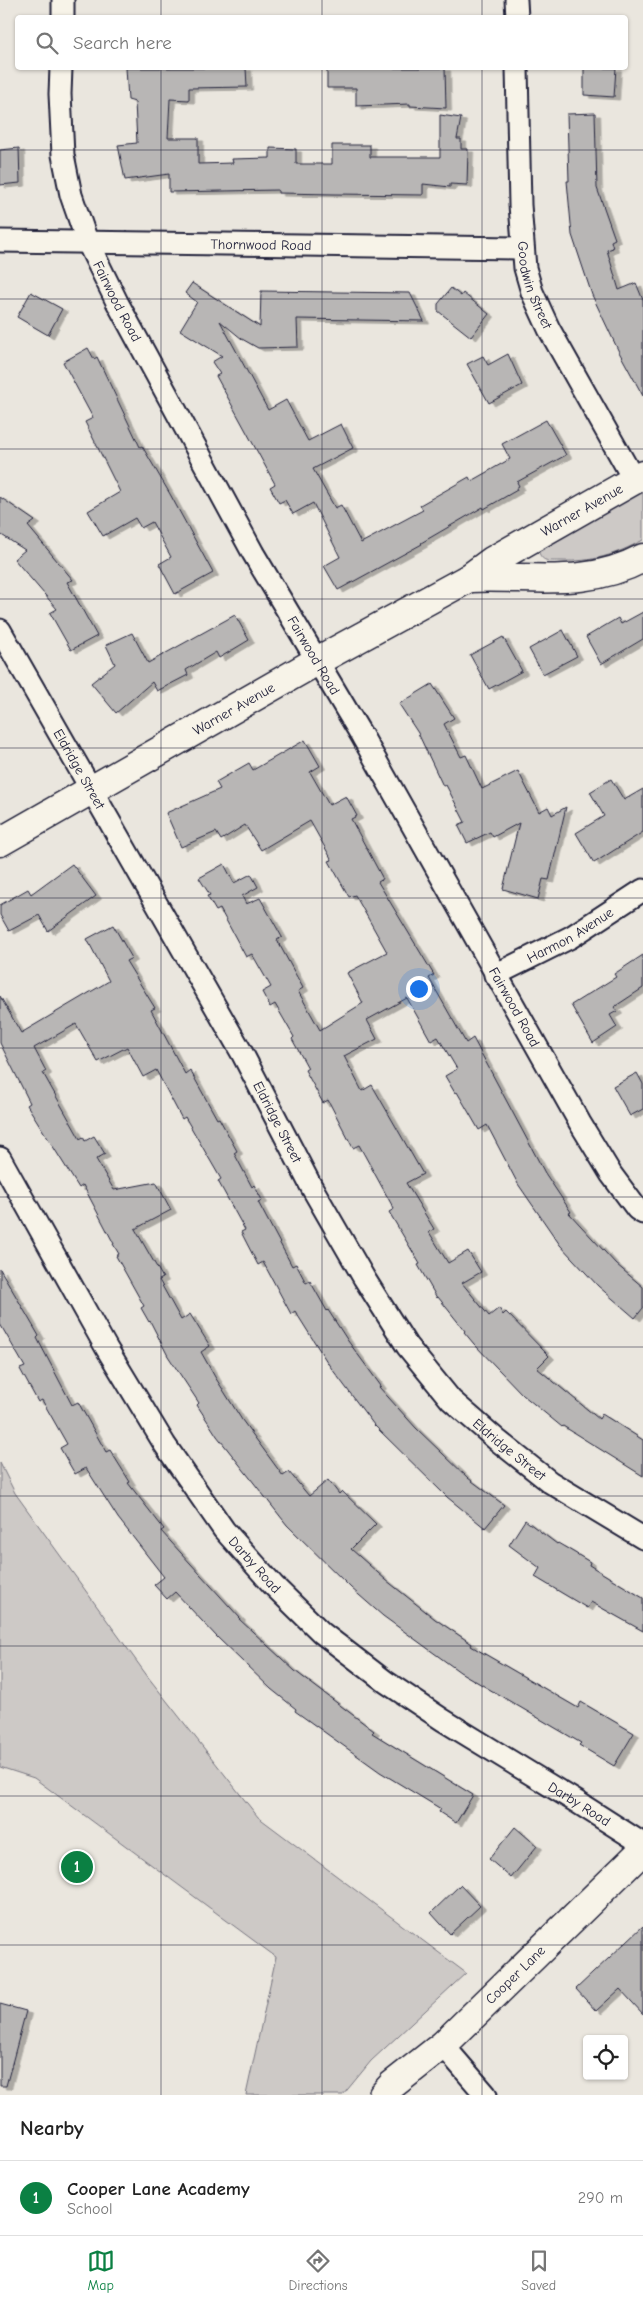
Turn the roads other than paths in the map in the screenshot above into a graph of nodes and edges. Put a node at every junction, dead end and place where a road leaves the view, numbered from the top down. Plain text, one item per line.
1 (63, 0) edge
2 (516, 0) edge
3 (62, 15) edge
4 (517, 15) edge
5 (61, 70) edge
6 (517, 70) edge
7 (0, 241) edge
8 (87, 241) junction
9 (523, 248) junction
10 (638, 478) edge
11 (643, 558) edge
12 (469, 578) junction
13 (0, 630) edge
14 (318, 661) junction
15 (92, 790) junction
16 (0, 842) edge
17 (643, 890) edge
18 (495, 975) junction
19 (0, 1158) edge
20 (643, 1213) edge
21 (643, 1538) edge
22 (643, 1844) edge
23 (643, 1850) edge
24 (443, 2044) junction
25 (383, 2095) edge
26 (486, 2095) edge

1 - 3 street
2 - 4 street
5 - 8 street, Fairwood Road
6 - 9 street, Goodwin Street
7 - 8 street, Thornwood Road
8 - 9 street, Thornwood Road
8 - 14 street, Fairwood Road
9 - 10 street, Goodwin Street
10 - 12 street, Warner Avenue
11 - 12 street, Warner Avenue
12 - 14 street, Warner Avenue
13 - 15 street, Eldridge Street
14 - 15 street, Warner Avenue
14 - 18 street, Fairwood Road
15 - 16 street, Warner Avenue
15 - 21 street, Eldridge Street
17 - 18 street, Harmon Avenue
18 - 20 street, Fairwood Road
19 - 22 street, Darby Road
23 - 24 street, Cooper Lane
24 - 25 street, Cooper Lane
24 - 26 street

